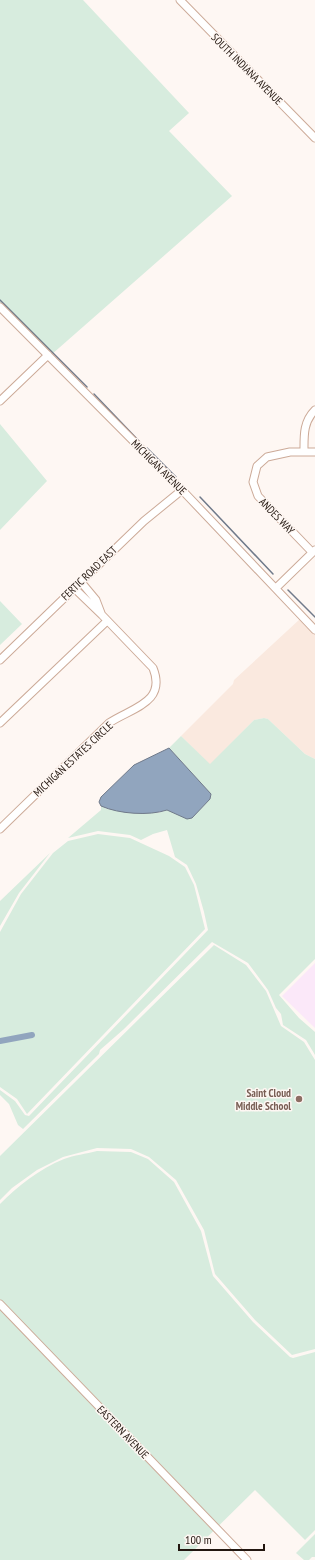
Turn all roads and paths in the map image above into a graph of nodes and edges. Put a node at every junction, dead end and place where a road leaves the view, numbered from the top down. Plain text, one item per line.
1 (180, 0) edge
2 (315, 138) edge
3 (0, 307) edge
4 (48, 355) junction
5 (0, 401) edge
6 (315, 410) edge
7 (304, 452) junction
8 (315, 452) edge
9 (182, 490) junction
10 (314, 551) edge
11 (81, 582) junction
12 (74, 588) junction
13 (276, 588) junction
14 (102, 615) junction
15 (107, 621) junction
16 (315, 630) edge
17 (0, 660) edge
18 (0, 723) edge
19 (0, 829) edge
20 (0, 1304) edge
21 (247, 1560) edge

1 - 2 street, SOUTH INDIANA AVENUE
3 - 4 street, MICHIGAN AVENUE
4 - 5 street
4 - 9 street, MICHIGAN AVENUE
6 - 7 street
7 - 8 street, ANDES WAY
7 - 10 street, ANDES WAY
9 - 11 street, FERTIC ROAD EAST
9 - 13 street, MICHIGAN AVENUE
10 - 13 street
11 - 12 street, FERTIC ROAD EAST
11 - 14 street, MICHIGAN ESTATES CIRCLE
12 - 14 street, MICHIGAN ESTATES CIRCLE
12 - 17 street, FERTIC ROAD EAST
13 - 16 street, MICHIGAN AVENUE
14 - 15 street, MICHIGAN ESTATES CIRCLE
15 - 18 street
15 - 19 street, MICHIGAN ESTATES CIRCLE
20 - 21 street, EASTERN AVENUE

